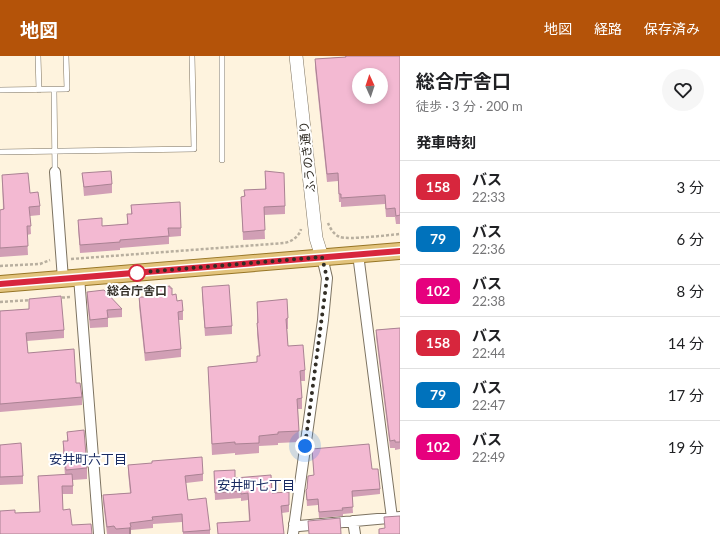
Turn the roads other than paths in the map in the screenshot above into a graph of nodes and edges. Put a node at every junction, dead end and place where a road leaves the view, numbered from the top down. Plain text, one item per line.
1 (38, 56) edge
2 (66, 56) edge
3 (192, 56) edge
4 (222, 56) edge
5 (296, 56) edge
6 (0, 90) edge
7 (39, 90) junction
8 (54, 90) junction
9 (0, 152) edge
10 (55, 152) junction
11 (222, 160) dead end
12 (55, 172) joint
13 (400, 251) edge
14 (358, 254) junction
15 (322, 257) junction
16 (71, 278) junction
17 (0, 284) edge
18 (396, 518) edge
19 (354, 521) junction
20 (293, 529) edge
21 (99, 534) edge
22 (355, 534) edge

1 - 7 lane
2 - 8 lane
3 - 10 lane
4 - 11 lane
5 - 15 street, ふうのき通り
6 - 7 lane
7 - 8 lane
8 - 10 lane
9 - 10 lane
10 - 12 lane
12 - 16 street
13 - 14 main road
14 - 15 main road
14 - 18 street
15 - 16 main road
15 - 20 street
16 - 17 main road
16 - 21 street
18 - 19 street
19 - 20 street
19 - 22 street

